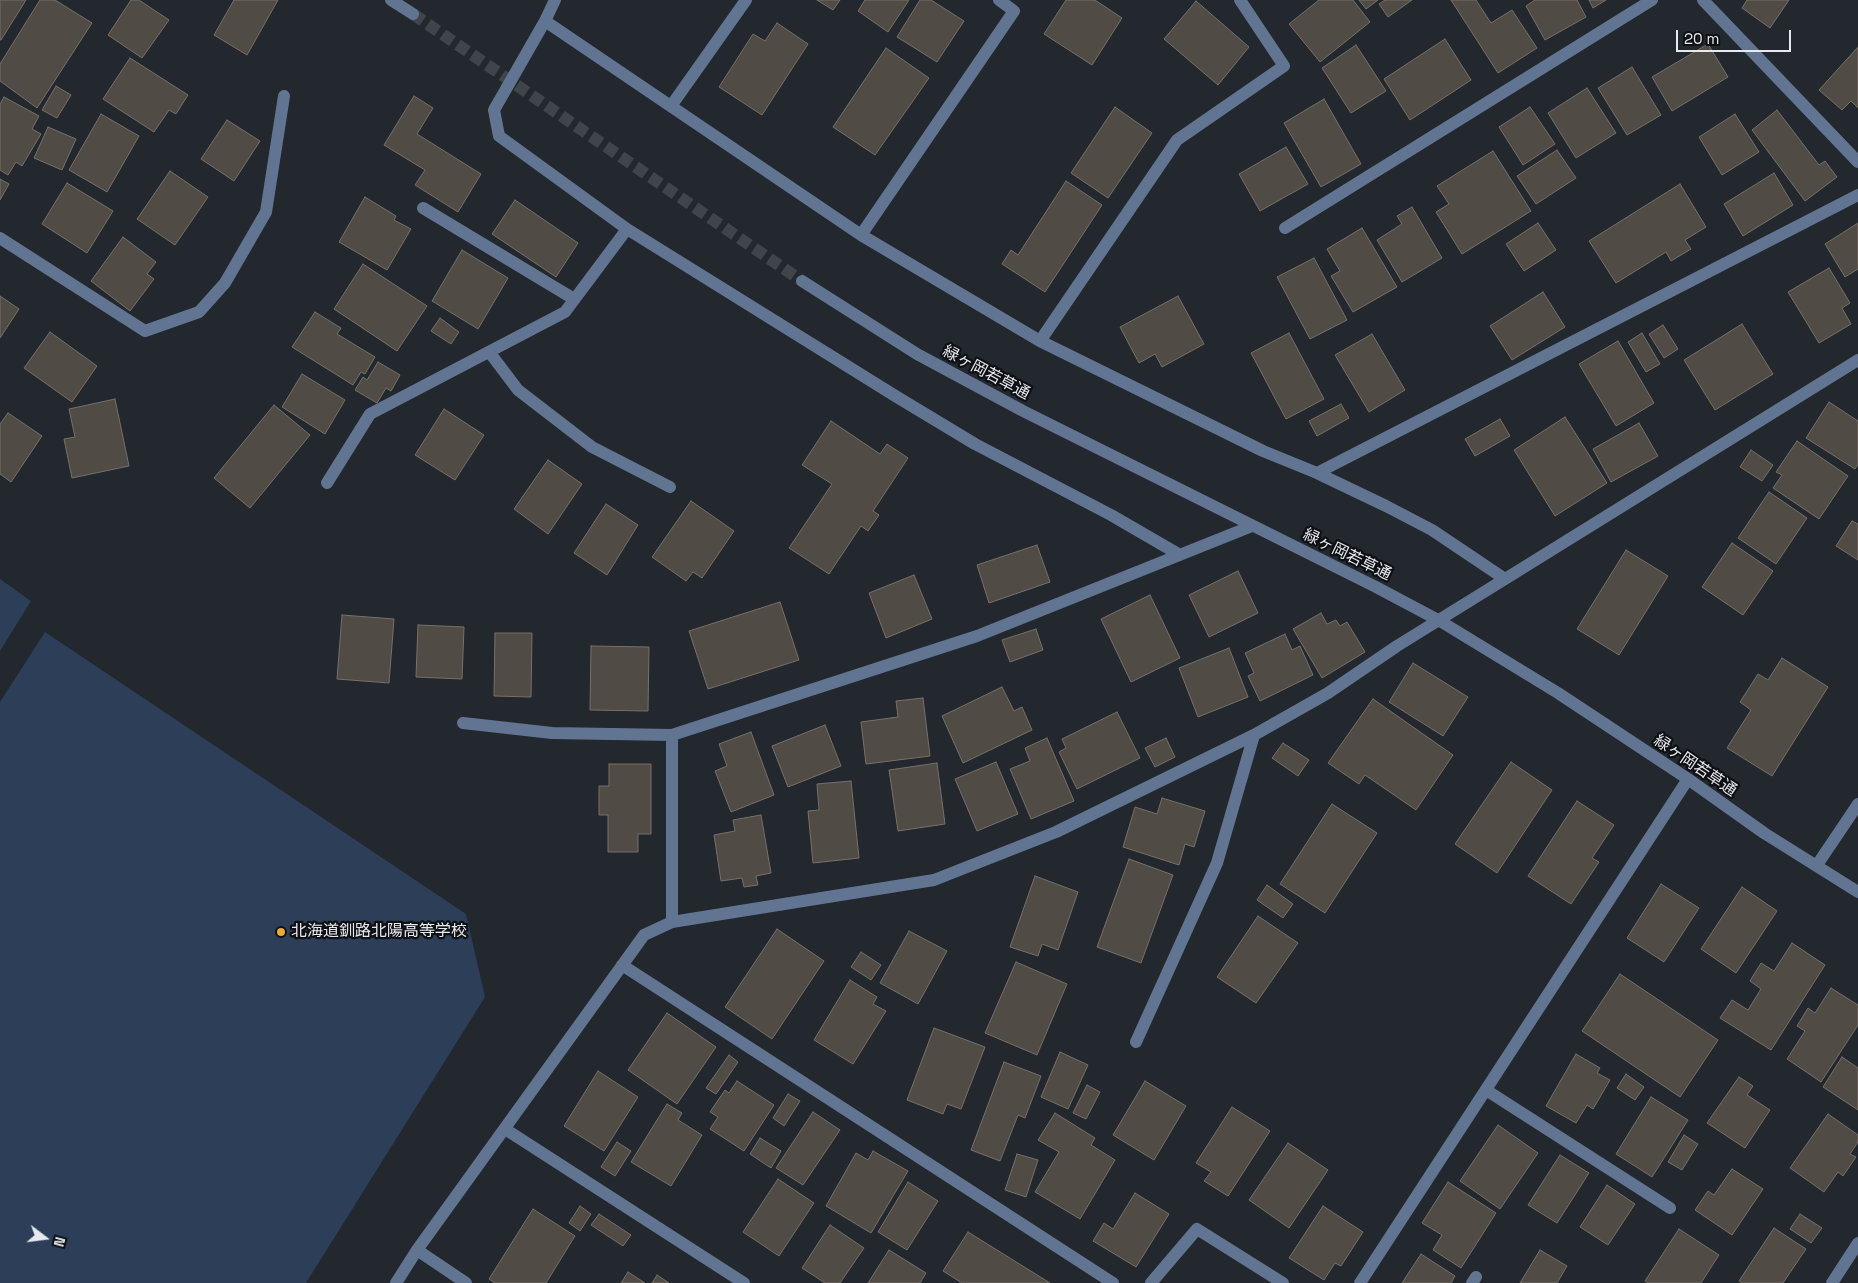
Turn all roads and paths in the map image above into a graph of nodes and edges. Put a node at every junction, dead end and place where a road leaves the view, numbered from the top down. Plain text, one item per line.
1 (391, 0) edge
2 (555, 0) edge
3 (746, 0) edge
4 (999, 0) edge
5 (1240, 0) edge
6 (1652, 0) edge
7 (1703, 0) edge
8 (413, 14) tunnel mouth
9 (545, 22) junction
10 (284, 96) dead end
11 (671, 106) junction
12 (1858, 162) edge
13 (1858, 196) edge
14 (423, 208) dead end
15 (1285, 228) dead end
16 (627, 229) junction
17 (861, 235) junction
18 (0, 238) edge
19 (802, 281) tunnel mouth
20 (574, 299) junction
21 (1040, 341) junction
22 (490, 353) junction
23 (1858, 360) edge
24 (1317, 473) junction
25 (327, 483) dead end
26 (670, 487) dead end
27 (1252, 526) junction
28 (1180, 555) junction
29 (1505, 579) junction
30 (1440, 621) junction
31 (463, 723) dead end
32 (672, 735) junction
33 (1254, 735) junction
34 (1688, 779) junction
35 (1858, 804) edge
36 (1817, 865) junction
37 (1858, 892) edge
38 (672, 922) junction
39 (622, 965) junction
40 (1136, 1042) dead end
41 (1486, 1090) junction
42 (505, 1129) junction
43 (1670, 1208) dead end
44 (1858, 1243) edge
45 (417, 1250) junction
46 (396, 1283) edge
47 (466, 1283) edge
48 (744, 1283) edge
49 (1113, 1283) edge
50 (1151, 1283) edge
51 (1283, 1283) edge
52 (1360, 1283) edge
53 (1832, 1283) edge

1 - 8 street
2 - 9 street
3 - 11 street
4 - 17 street
5 - 21 street
6 - 15 street
7 - 12 street
9 - 11 street
9 - 16 street
10 - 18 street
11 - 17 street
13 - 24 street
14 - 20 street
16 - 20 street
16 - 28 street
17 - 21 street
19 - 27 street, 緑ヶ岡若草通
20 - 22 street
21 - 24 street
22 - 25 street
22 - 26 street
23 - 29 street
24 - 29 street
27 - 28 street
27 - 30 street, 緑ヶ岡若草通
28 - 32 street
29 - 30 street
30 - 33 street
30 - 34 street, 緑ヶ岡若草通
31 - 32 street
32 - 38 street
33 - 38 street
33 - 40 street
34 - 36 street, 緑ヶ岡若草通
34 - 41 street
35 - 36 street
36 - 37 street, 緑ヶ岡若草通
38 - 39 street
39 - 42 street
39 - 49 street
41 - 43 street
41 - 52 street
42 - 45 street
42 - 48 street
44 - 53 street
45 - 46 street
45 - 47 street
50 - 51 street

